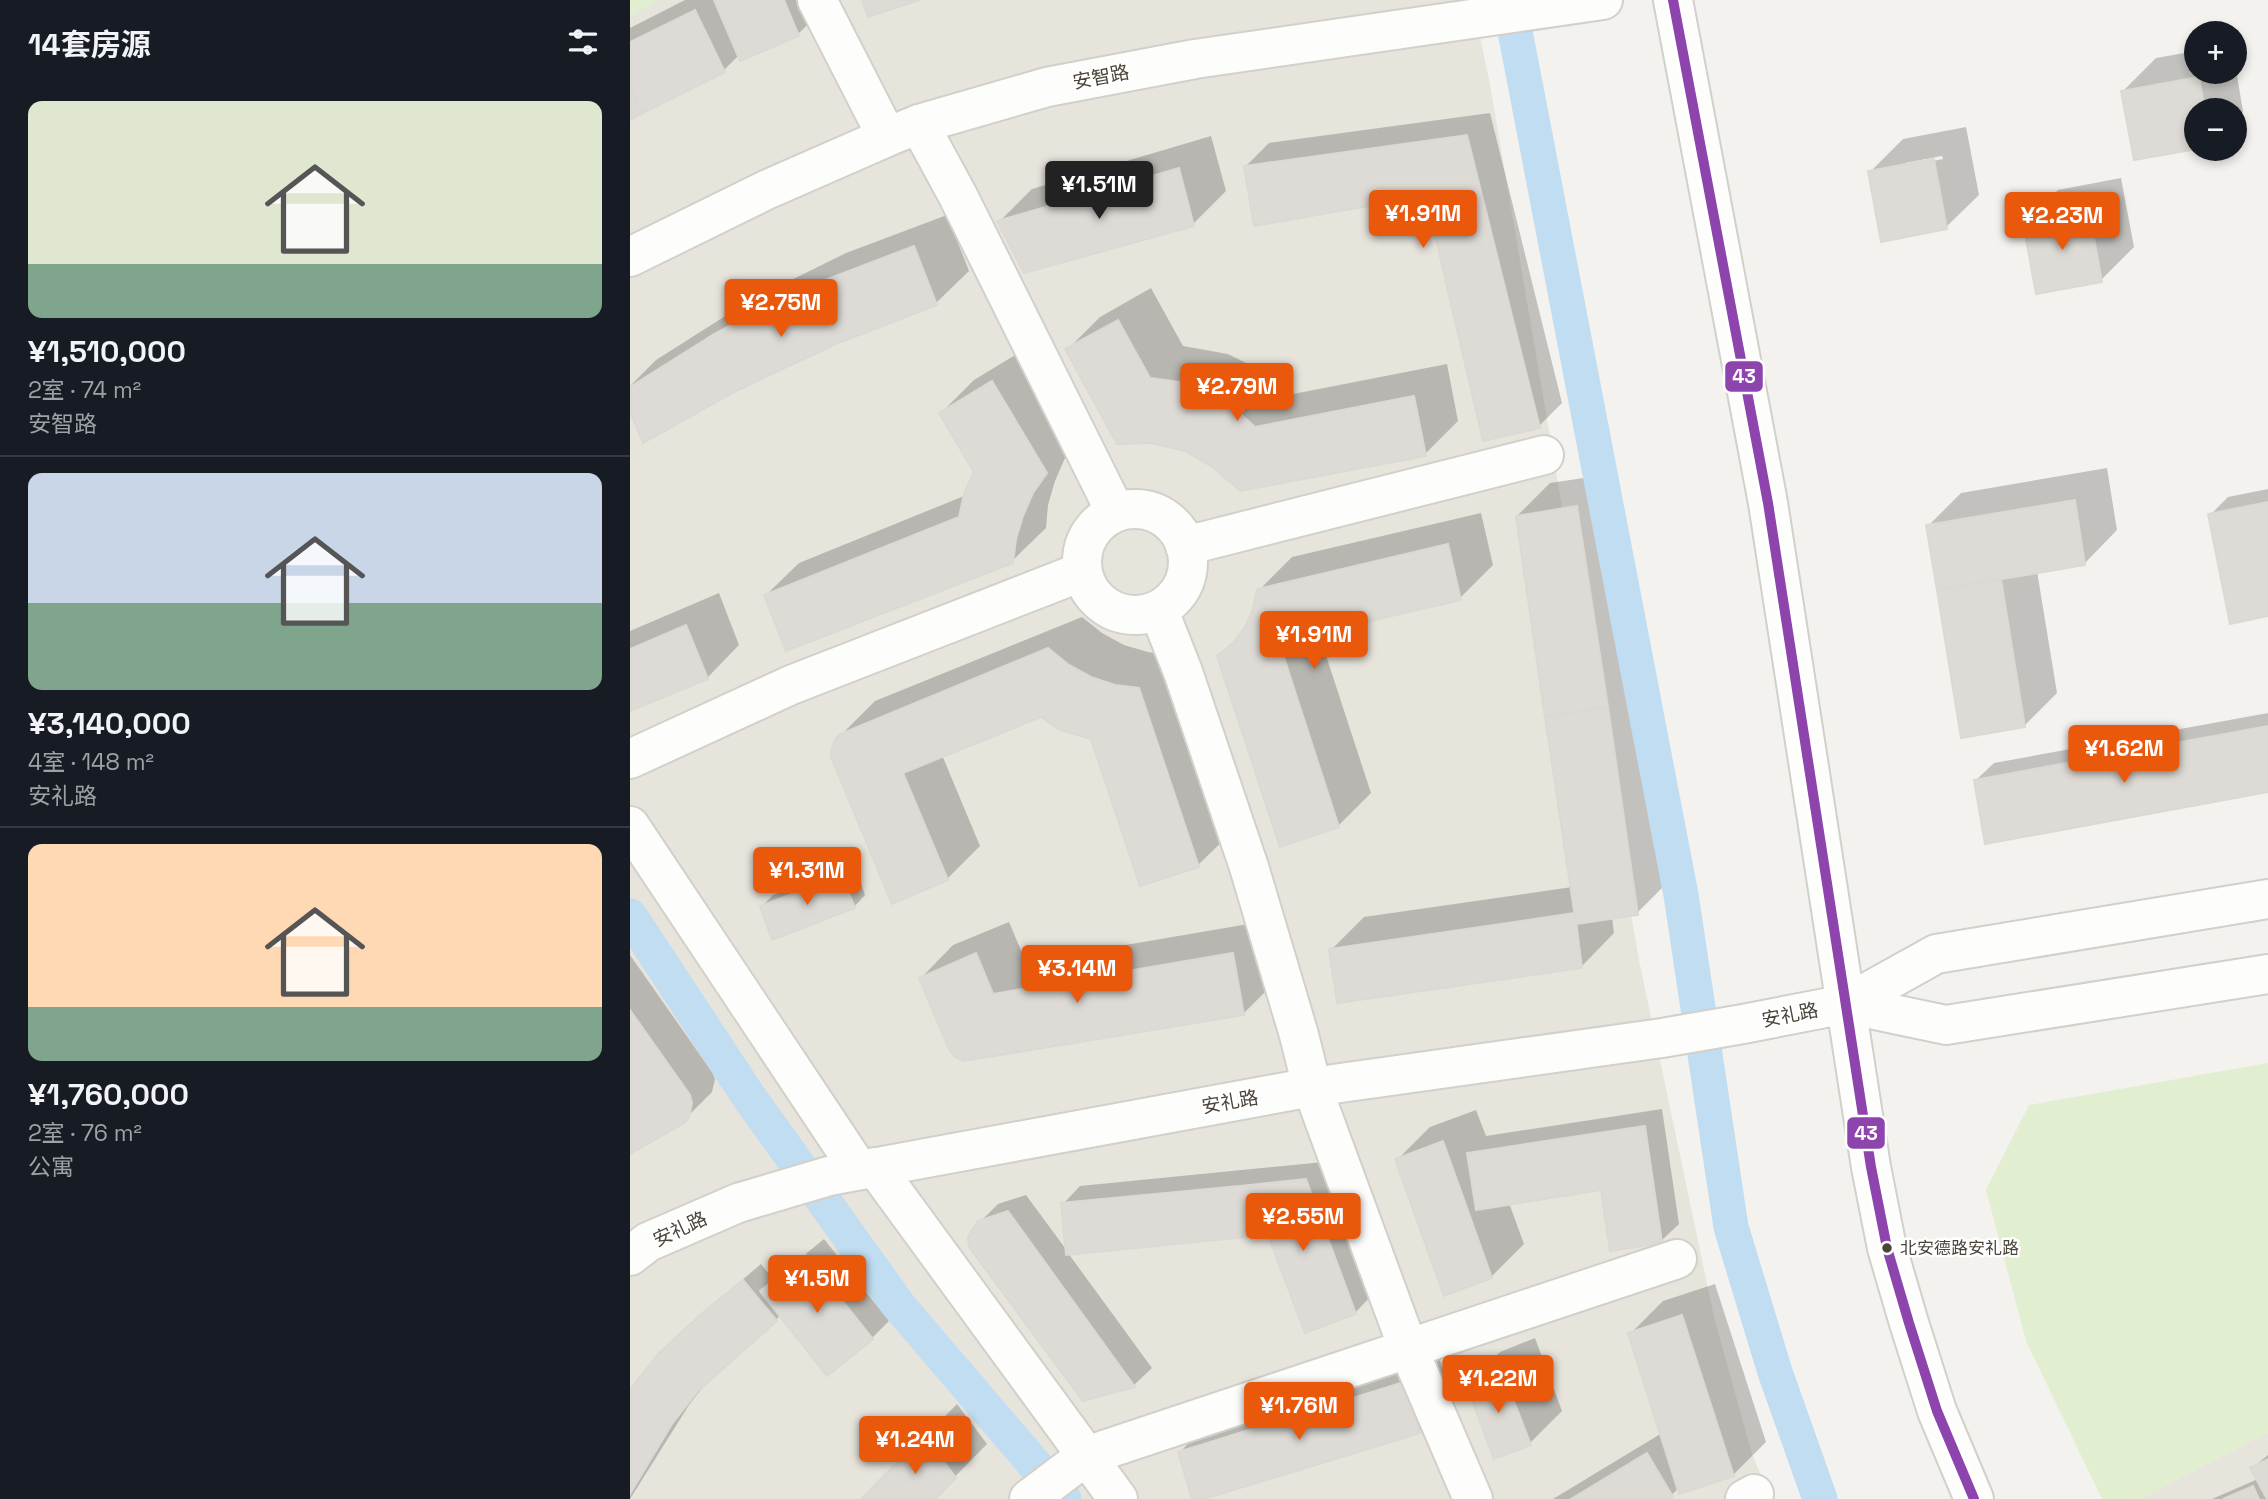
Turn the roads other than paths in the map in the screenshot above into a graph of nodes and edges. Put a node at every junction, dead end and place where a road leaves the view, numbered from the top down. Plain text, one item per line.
1 (817, 0) edge
2 (1602, 0) edge
3 (1673, 0) edge
4 (903, 131) junction
5 (630, 257) edge
6 (1545, 455) dead end
7 (1115, 511) junction
8 (1185, 546) junction
9 (1081, 572) junction
10 (1159, 611) junction
11 (630, 759) edge
12 (630, 826) edge
13 (2268, 899) edge
14 (2268, 975) edge
15 (1846, 1004) junction
16 (1312, 1087) junction
17 (854, 1171) junction
18 (630, 1256) edge
19 (1677, 1259) dead end
20 (1408, 1348) junction
21 (1079, 1461) junction
22 (1030, 1498) edge
23 (1118, 1499) edge
24 (1473, 1499) edge
25 (1974, 1499) edge

1 - 4 street
2 - 4 street, 安智路
3 - 15 street
4 - 5 street, 安智路
4 - 7 street
6 - 8 street
7 - 8 street
7 - 9 street
8 - 10 street
9 - 10 street
9 - 11 street
10 - 16 street
12 - 17 street
13 - 15 street, 安礼路
14 - 15 street, 安礼路
15 - 16 street, 安礼路
15 - 25 street
16 - 17 street, 安礼路
16 - 20 street
17 - 18 street, 安礼路
17 - 21 street
19 - 20 street
20 - 21 street
20 - 24 street
21 - 22 street
21 - 23 street

